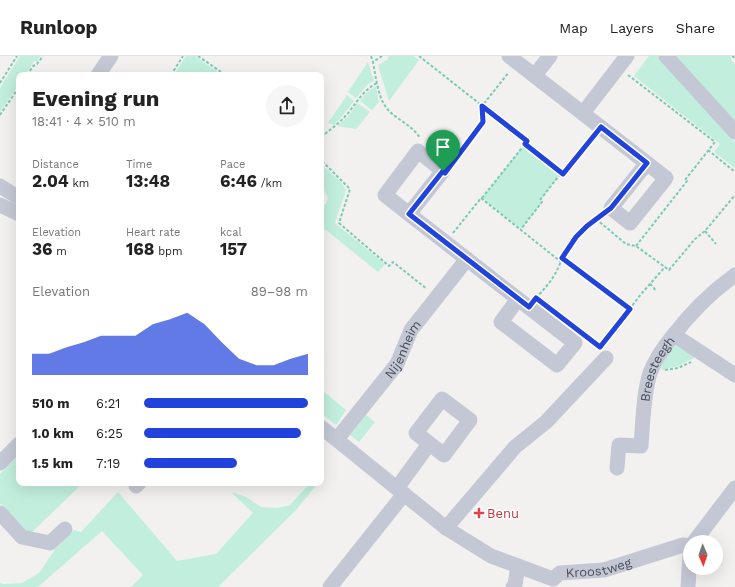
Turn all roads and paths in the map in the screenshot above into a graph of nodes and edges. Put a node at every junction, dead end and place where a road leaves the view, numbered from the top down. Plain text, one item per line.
1 (17, 56) edge
2 (43, 56) edge
3 (111, 56) edge
4 (183, 56) edge
5 (198, 56) edge
6 (371, 56) edge
7 (382, 56) edge
8 (418, 56) edge
9 (550, 56) edge
10 (666, 56) edge
11 (732, 56) edge
12 (735, 58) edge
13 (513, 59) edge
14 (373, 62) junction
15 (623, 62) edge
16 (29, 72) edge
17 (100, 72) edge
18 (173, 72) edge
19 (221, 72) edge
20 (535, 75) junction
21 (377, 82) junction
22 (0, 83) edge
23 (16, 91) edge
24 (482, 106) junction
25 (583, 113) junction
26 (0, 115) edge
27 (601, 127) junction
28 (735, 132) edge
29 (324, 134) edge
30 (525, 144) junction
31 (708, 150) junction
32 (424, 157) junction
33 (324, 163) edge
34 (647, 163) junction
35 (443, 171) junction
36 (562, 172) junction
37 (735, 172) edge
38 (0, 186) edge
39 (735, 195) edge
40 (16, 196) edge
41 (482, 198) junction
42 (0, 205) edge
43 (611, 208) junction
44 (16, 213) edge
45 (409, 214) junction
46 (596, 219) junction
47 (521, 229) junction
48 (705, 231) junction
49 (446, 242) junction
50 (716, 244) dead end
51 (636, 246) junction
52 (467, 258) junction
53 (562, 258) junction
54 (561, 262) junction
55 (665, 267) junction
56 (735, 275) edge
57 (650, 284) junction
58 (654, 290) dead end
59 (438, 297) junction
60 (524, 303) joint
61 (630, 309) junction
62 (582, 334) dead end
63 (674, 335) junction
64 (705, 355) junction
65 (606, 358) dead end
66 (650, 373) junction
67 (735, 375) edge
68 (324, 429) edge
69 (337, 439) junction
70 (429, 444) dead end
71 (16, 447) edge
72 (0, 463) edge
73 (617, 468) dead end
74 (735, 488) edge
75 (400, 491) junction
76 (0, 513) edge
77 (446, 528) junction
78 (65, 529) dead end
79 (699, 535) edge
80 (683, 546) edge
81 (518, 566) junction
82 (689, 575) edge
83 (330, 587) edge
84 (513, 587) edge
85 (688, 587) edge

1 - 22 path
2 - 16 path
3 - 17 street
4 - 18 path
5 - 19 path
6 - 14 path
7 - 14 path
8 - 24 path
9 - 20 street
10 - 28 street
11 - 12 path
13 - 20 street
13 - 24 path
14 - 21 path
15 - 25 street
15 - 31 path
20 - 25 street
21 - 29 path
21 - 32 path
23 - 26 path
24 - 30 path
24 - 35 path
25 - 27 street
27 - 34 street
27 - 36 path
30 - 36 path
30 - 41 path
31 - 37 path
31 - 51 path
32 - 35 street
32 - 45 street
33 - 59 path
34 - 43 street
34 - 43 street
35 - 45 street
36 - 47 path
38 - 40 street
39 - 48 path
41 - 47 path
41 - 49 path
42 - 44 street
43 - 46 path
45 - 49 street
46 - 51 path
46 - 53 path
47 - 54 path
48 - 50 path
48 - 55 path
49 - 52 street
51 - 55 path
52 - 59 street, Nijenheim
52 - 60 street
53 - 54 path
53 - 61 path
54 - 60 path
55 - 57 path
56 - 63 street, Breesteegh
57 - 58 path
57 - 61 path
59 - 69 street, Nijenheim
61 - 62 path
63 - 64 street
63 - 66 street, Breesteegh
64 - 66 path
64 - 67 street
65 - 77 street
66 - 73 street, Breesteegh
68 - 69 street, Kroostweg
69 - 75 street, Kroostweg
70 - 75 street
71 - 72 street
74 - 79 street
75 - 77 street, Kroostweg
75 - 83 street
76 - 78 street
77 - 81 street, Kroostweg
80 - 81 street, Kroostweg
81 - 84 street
82 - 85 street

